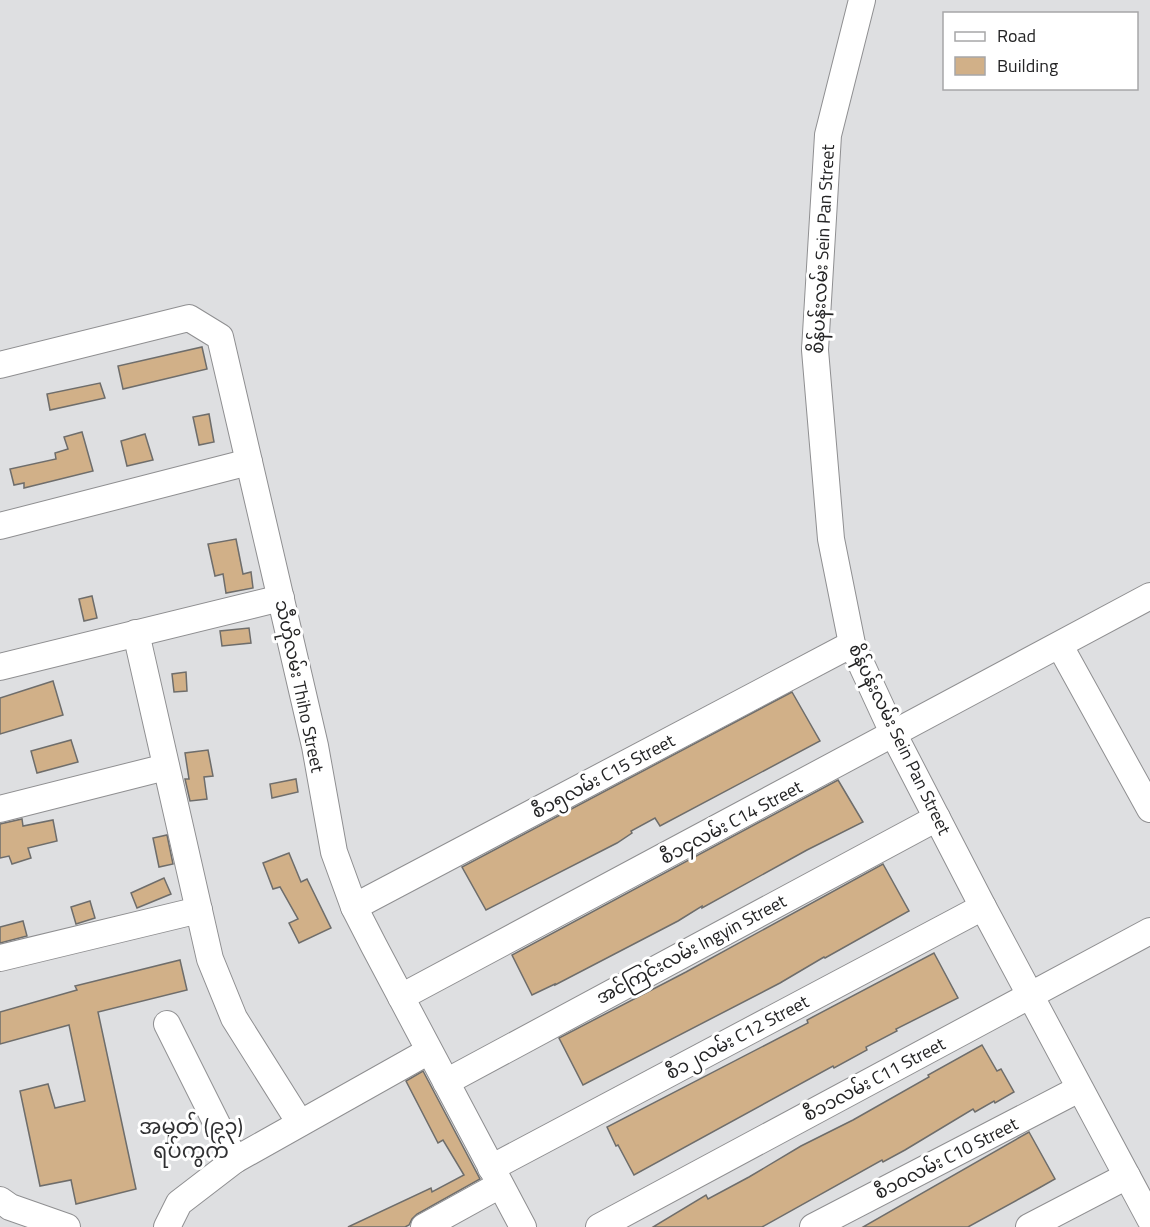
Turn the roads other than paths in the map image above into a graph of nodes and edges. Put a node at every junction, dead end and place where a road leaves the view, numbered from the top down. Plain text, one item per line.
1 (862, 0) edge
2 (0, 365) edge
3 (249, 462) junction
4 (0, 526) edge
5 (1150, 596) edge
6 (281, 598) junction
7 (136, 633) junction
8 (852, 644) junction
9 (1060, 646) junction
10 (0, 667) edge
11 (894, 735) junction
12 (166, 766) junction
13 (0, 809) edge
14 (1150, 809) edge
15 (937, 818) junction
16 (354, 907) junction
17 (983, 907) junction
18 (199, 910) junction
19 (1150, 931) edge
20 (0, 958) edge
21 (1029, 996) junction
22 (401, 997) junction
23 (167, 1024) dead end
24 (429, 1051) junction
25 (446, 1082) junction
26 (1079, 1089) junction
27 (300, 1123) junction
28 (235, 1160) junction
29 (1127, 1176) junction
30 (496, 1177) junction
31 (0, 1200) edge
32 (1150, 1219) edge
33 (66, 1227) edge
34 (167, 1227) edge
35 (424, 1227) edge
36 (523, 1227) edge
37 (599, 1227) edge
38 (813, 1227) edge
39 (1029, 1227) edge

1 - 8 street, စိန်ပန်းလမ်း Sein Pan Street
2 - 3 street, သီဟိုလမ်း Thiho Street
3 - 4 street
3 - 6 street, သီဟိုလမ်း Thiho Street
5 - 9 street, စီ၁၄လမ်း C14 Street
6 - 7 street
6 - 16 street, သီဟိုလမ်း Thiho Street
7 - 10 street
7 - 12 street
8 - 11 street, စိန်ပန်းလမ်း Sein Pan Street
8 - 16 street, စီ၁၅လမ်း C15 Street
9 - 11 street, စီ၁၄လမ်း C14 Street
9 - 14 street
11 - 15 street, စိန်ပန်းလမ်း Sein Pan Street
11 - 22 street, စီ၁၄လမ်း C14 Street
12 - 13 street
12 - 18 street
15 - 17 street, စိန်ပန်းလမ်း Sein Pan Street
15 - 25 street, အင်ကြင်းလမ်း Ingyin Street
16 - 22 street, သီဟိုလမ်း Thiho Street
17 - 21 street, စိန်ပန်းလမ်း Sein Pan Street
17 - 30 street, စီ၁၂လမ်း C12 Street
18 - 20 street
18 - 27 street
19 - 21 street, စီ၁၁လမ်း C11 Street
21 - 26 street, စိန်ပန်းလမ်း Sein Pan Street
21 - 37 street, စီ၁၁လမ်း C11 Street
22 - 24 street, သီဟိုလမ်း Thiho Street
23 - 28 street
24 - 25 street, သီဟိုလမ်း Thiho Street
24 - 27 street
25 - 30 street, သီဟိုလမ်း Thiho Street
26 - 29 street, စိန်ပန်းလမ်း Sein Pan Street
26 - 38 street, စီ၁၀လမ်း C10 Street
27 - 28 street
28 - 34 street
29 - 32 street, စိန်ပန်းလမ်း Sein Pan Street
29 - 39 street
30 - 35 street, စီ၁၂လမ်း C12 Street
30 - 36 street, သီဟိုလမ်း Thiho Street
31 - 33 street

